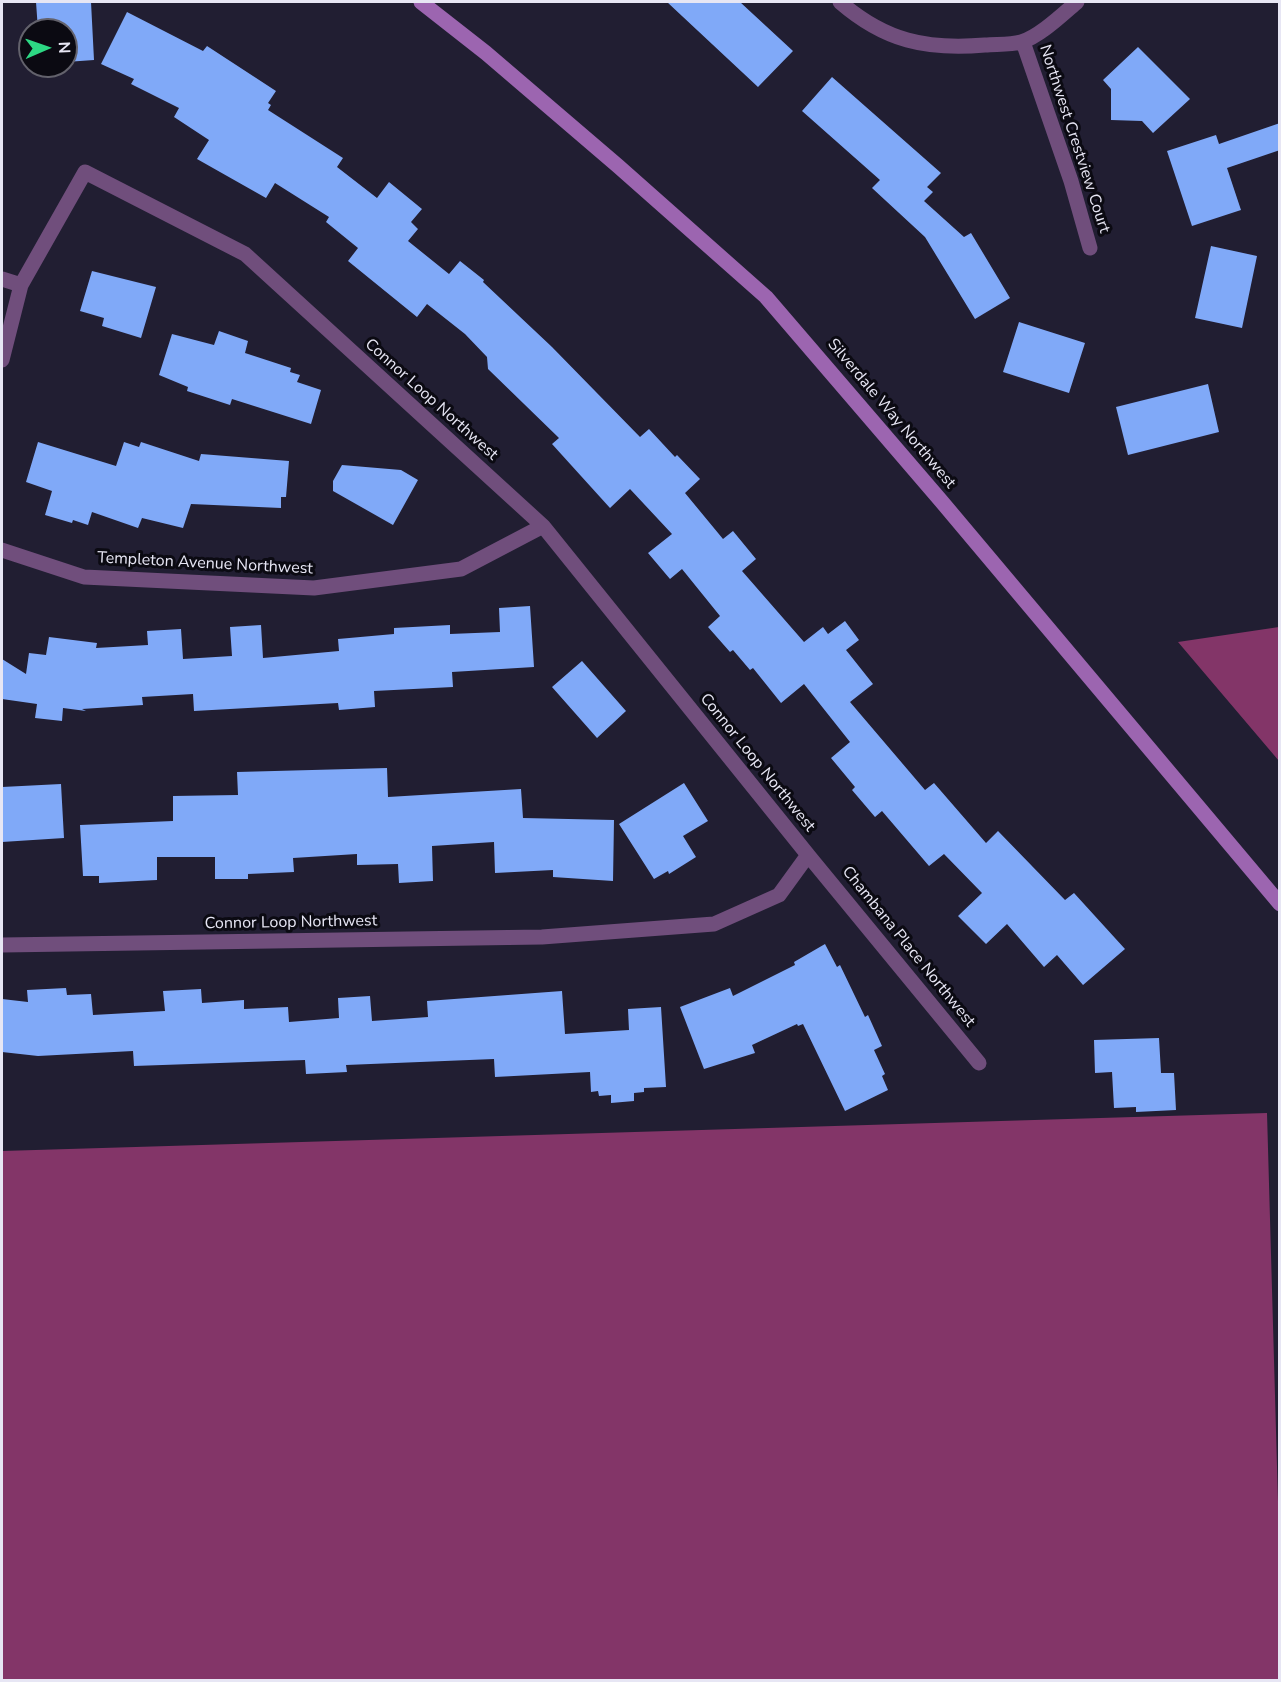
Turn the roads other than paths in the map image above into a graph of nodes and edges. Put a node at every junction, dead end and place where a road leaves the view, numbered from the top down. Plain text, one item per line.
1 (421, 2) edge
2 (840, 2) edge
3 (1077, 2) edge
4 (1023, 42) junction
5 (1090, 248) dead end
6 (2, 279) edge
7 (21, 285) junction
8 (2, 360) edge
9 (543, 526) junction
10 (2, 550) edge
11 (808, 855) junction
12 (1280, 904) edge
13 (2, 945) edge
14 (979, 1062) dead end

1 - 12 main road, Silverdale Way Northwest
2 - 4 street
3 - 4 street
4 - 5 street, Northwest Crestview Court
6 - 7 street
7 - 8 street
7 - 9 street, Connor Loop Northwest
9 - 10 street, Templeton Avenue Northwest
9 - 11 street, Connor Loop Northwest
11 - 13 street, Connor Loop Northwest
11 - 14 street, Chambana Place Northwest

